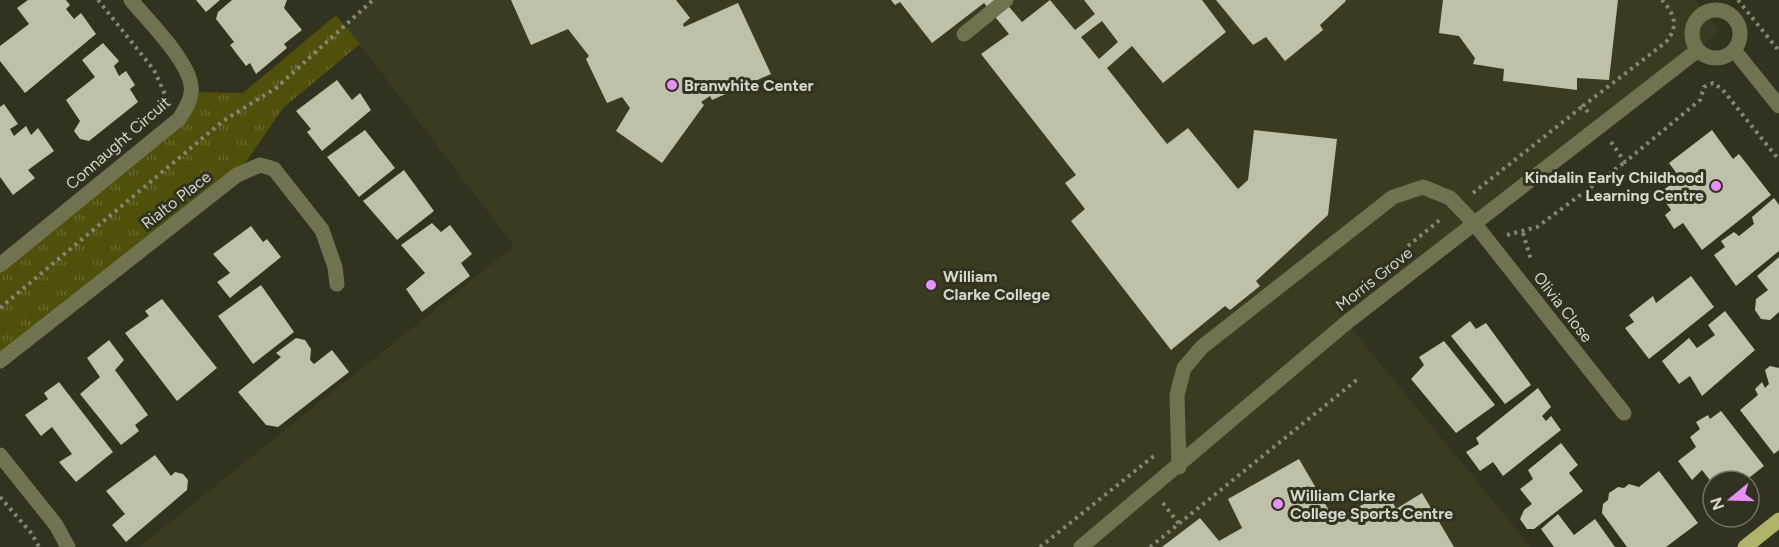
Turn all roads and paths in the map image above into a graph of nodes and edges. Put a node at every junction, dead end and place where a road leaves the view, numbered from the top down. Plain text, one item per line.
1 (98, 0) edge
2 (131, 0) edge
3 (373, 0) edge
4 (1006, 0) edge
5 (1738, 0) edge
6 (1702, 6) edge
7 (964, 34) dead end
8 (1698, 50) junction
9 (1734, 50) junction
10 (1779, 51) edge
11 (1779, 106) edge
12 (179, 119) junction
13 (202, 139) junction
14 (1625, 162) dead end
15 (1474, 223) junction
16 (1486, 238) junction
17 (0, 265) edge
18 (337, 284) dead end
19 (0, 308) edge
20 (0, 361) edge
21 (1358, 379) dead end
22 (1624, 413) dead end
23 (0, 455) edge
24 (1179, 467) junction
25 (0, 497) edge
26 (1779, 520) edge
27 (39, 547) edge
28 (68, 547) edge
29 (1081, 547) edge
30 (1150, 547) edge
31 (1745, 547) edge

1 - 12 path
2 - 12 street, Connaught Circuit
3 - 13 path
4 - 7 street
5 - 10 path
6 - 8 street
6 - 9 street
8 - 9 street
8 - 15 street, Morris Grove
9 - 11 street
12 - 13 path
12 - 17 street, Connaught Circuit
13 - 19 path
14 - 16 path
15 - 16 street, Olivia Close
15 - 24 street, Morris Grove
15 - 24 street, Olivia Close
16 - 22 street, Olivia Close
18 - 20 street, Rialto Place
21 - 30 path
23 - 28 street
24 - 29 street, Morris Grove
25 - 27 path
26 - 31 main road

